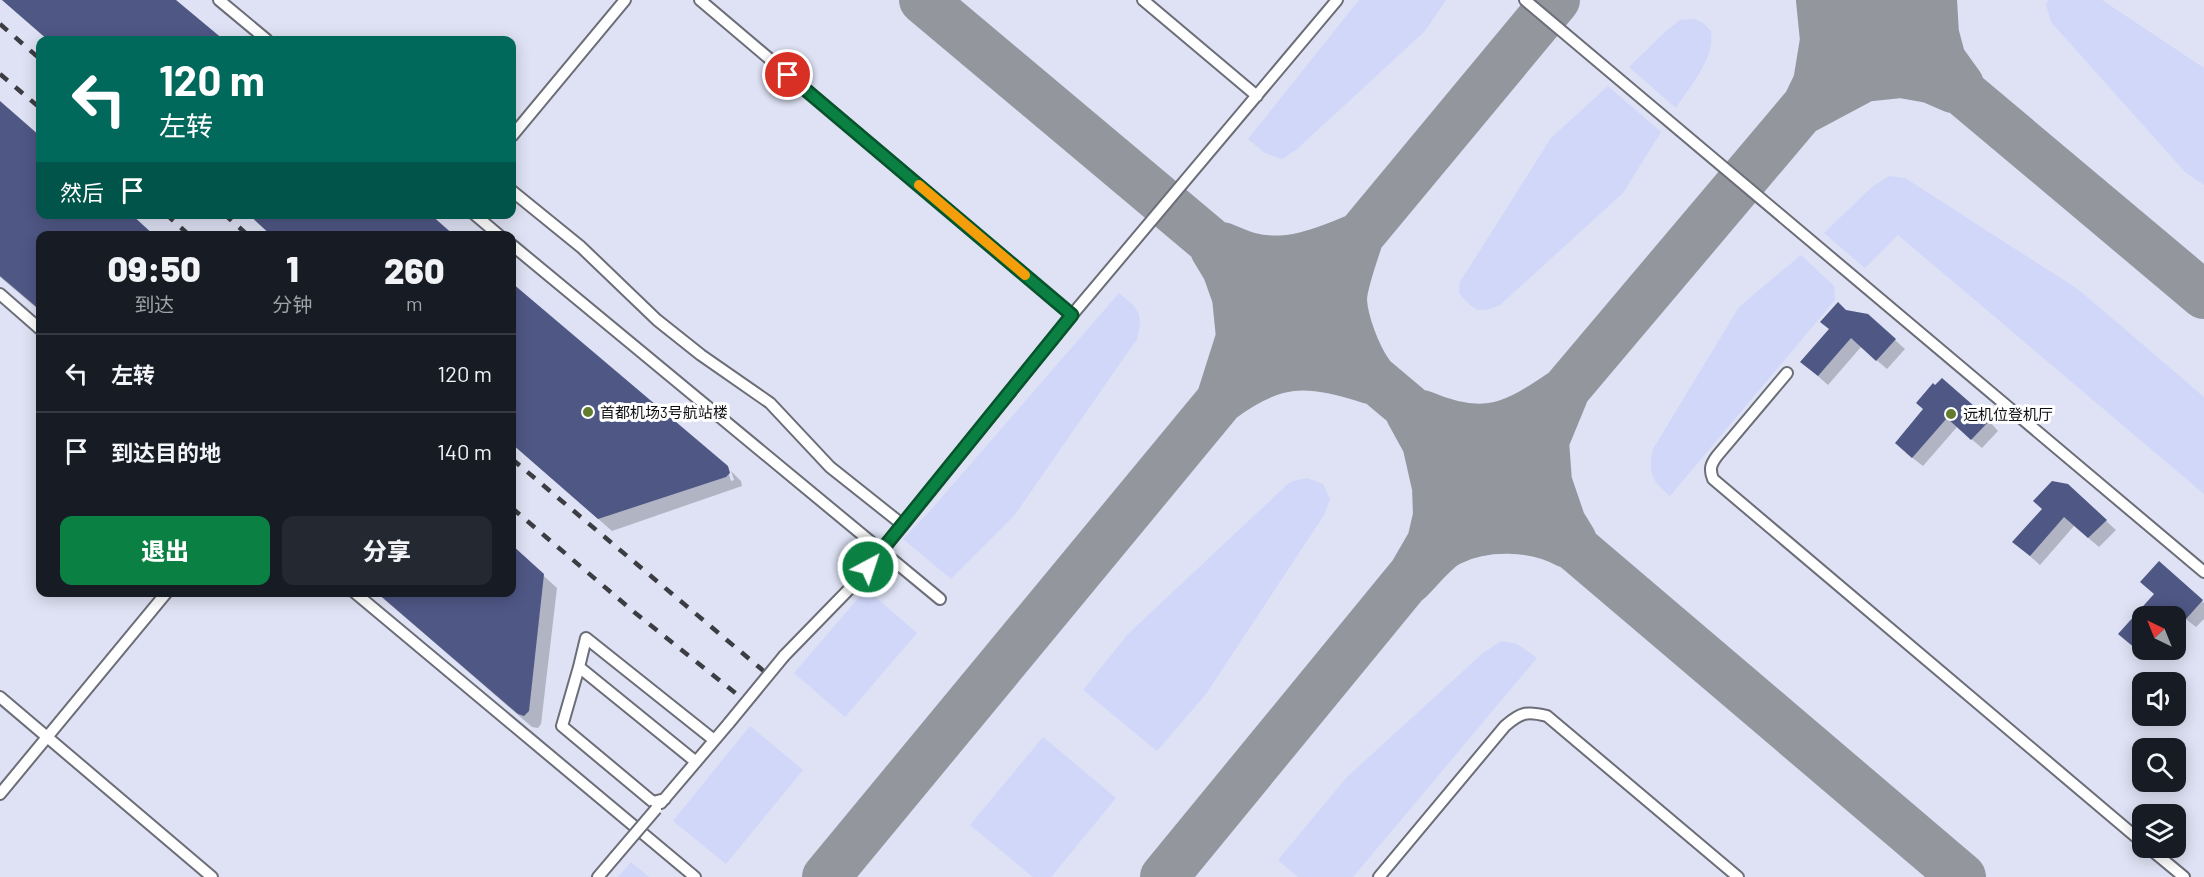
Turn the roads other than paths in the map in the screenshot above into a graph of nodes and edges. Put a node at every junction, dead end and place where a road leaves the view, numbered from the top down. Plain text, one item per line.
1 (219, 0) edge
2 (625, 0) edge
3 (700, 0) edge
4 (1143, 0) edge
5 (1337, 0) edge
6 (1525, 0) edge
7 (262, 36) edge
8 (1257, 96) junction
9 (516, 131) edge
10 (516, 194) edge
11 (480, 219) edge
12 (494, 231) edge
13 (516, 248) edge
14 (0, 294) edge
15 (1072, 315) junction
16 (36, 326) edge
17 (1787, 373) dead end
18 (903, 525) junction
19 (2204, 572) edge
20 (163, 597) edge
21 (360, 597) edge
22 (940, 599) dead end
23 (579, 667) junction
24 (0, 697) edge
25 (47, 737) junction
26 (714, 740) junction
27 (696, 762) junction
28 (0, 794) edge
29 (665, 799) junction
30 (2132, 834) edge
31 (2161, 858) edge
32 (212, 877) edge
33 (598, 877) edge
34 (695, 877) edge
35 (1379, 877) edge
36 (1738, 877) edge
37 (2184, 877) edge

1 - 7 lane
2 - 9 lane
3 - 15 lane
4 - 8 lane
5 - 8 lane
6 - 19 lane
8 - 15 lane
10 - 18 lane
11 - 12 lane
13 - 22 lane
14 - 16 lane
15 - 18 lane
17 - 30 lane
18 - 26 lane, bridge
20 - 25 lane
21 - 34 lane
23 - 26 lane
23 - 27 lane
23 - 29 lane
24 - 25 lane
25 - 28 lane
25 - 32 lane
26 - 27 lane
27 - 29 lane
29 - 33 lane, bridge
31 - 37 lane
35 - 36 lane

